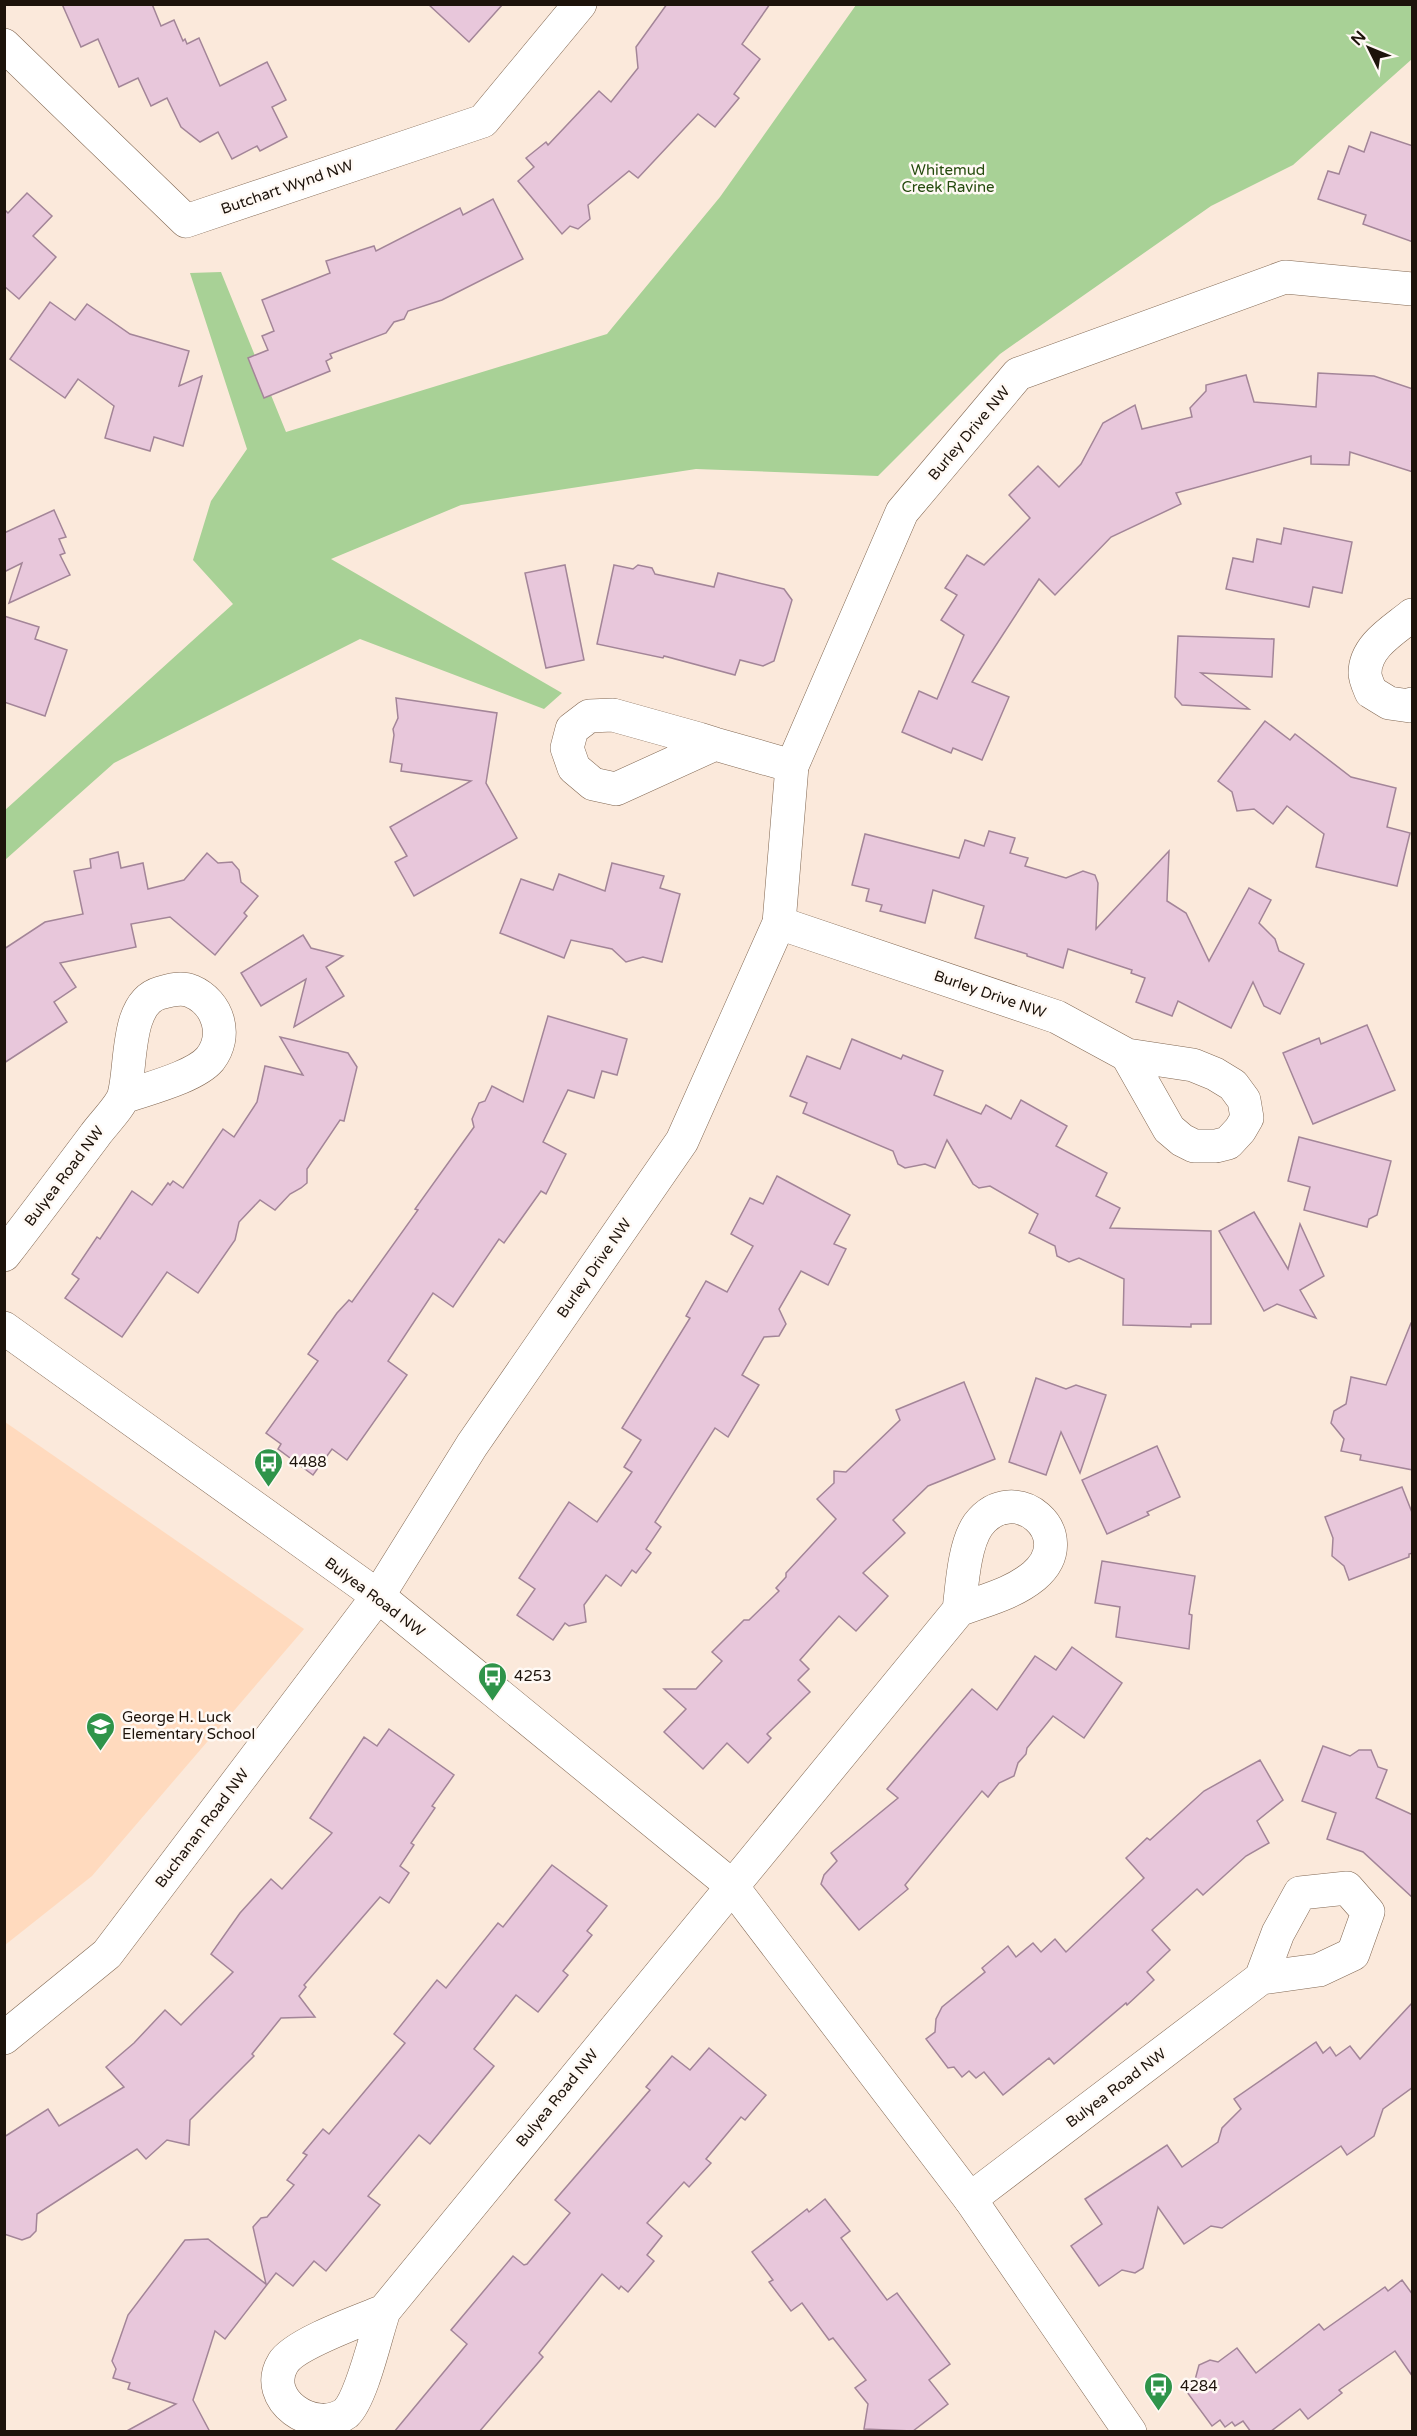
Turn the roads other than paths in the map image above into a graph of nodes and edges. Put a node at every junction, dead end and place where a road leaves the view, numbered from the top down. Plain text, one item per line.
1 (580, 4) edge
2 (4, 45) edge
3 (1413, 289) edge
4 (1413, 615) edge
5 (1413, 704) edge
6 (715, 744) dead end
7 (792, 766) junction
8 (779, 923) junction
9 (1127, 1056) dead end
10 (124, 1097) dead end
11 (4, 1255) edge
12 (4, 1328) edge
13 (378, 1596) junction
14 (959, 1610) dead end
15 (731, 1885) junction
16 (1261, 1978) dead end
17 (4, 2038) edge
18 (970, 2199) junction
19 (384, 2311) dead end
20 (1130, 2432) edge

1 - 2 street, Butchart Wynd NW
3 - 7 street, Burley Drive NW
4 - 5 street
6 - 7 street
7 - 8 street, Burley Drive NW
8 - 9 street, Burley Drive NW
8 - 13 street, Burley Drive NW
10 - 11 street, Bulyea Road NW
12 - 13 street, Bulyea Road NW
13 - 15 street, Bulyea Road NW
13 - 17 street, Buchanan Road NW
14 - 15 street, Bulyea Road NW
15 - 18 street, Bulyea Road NW
15 - 19 street, Bulyea Road NW
16 - 18 street, Bulyea Road NW
18 - 20 street, Bulyea Road NW

